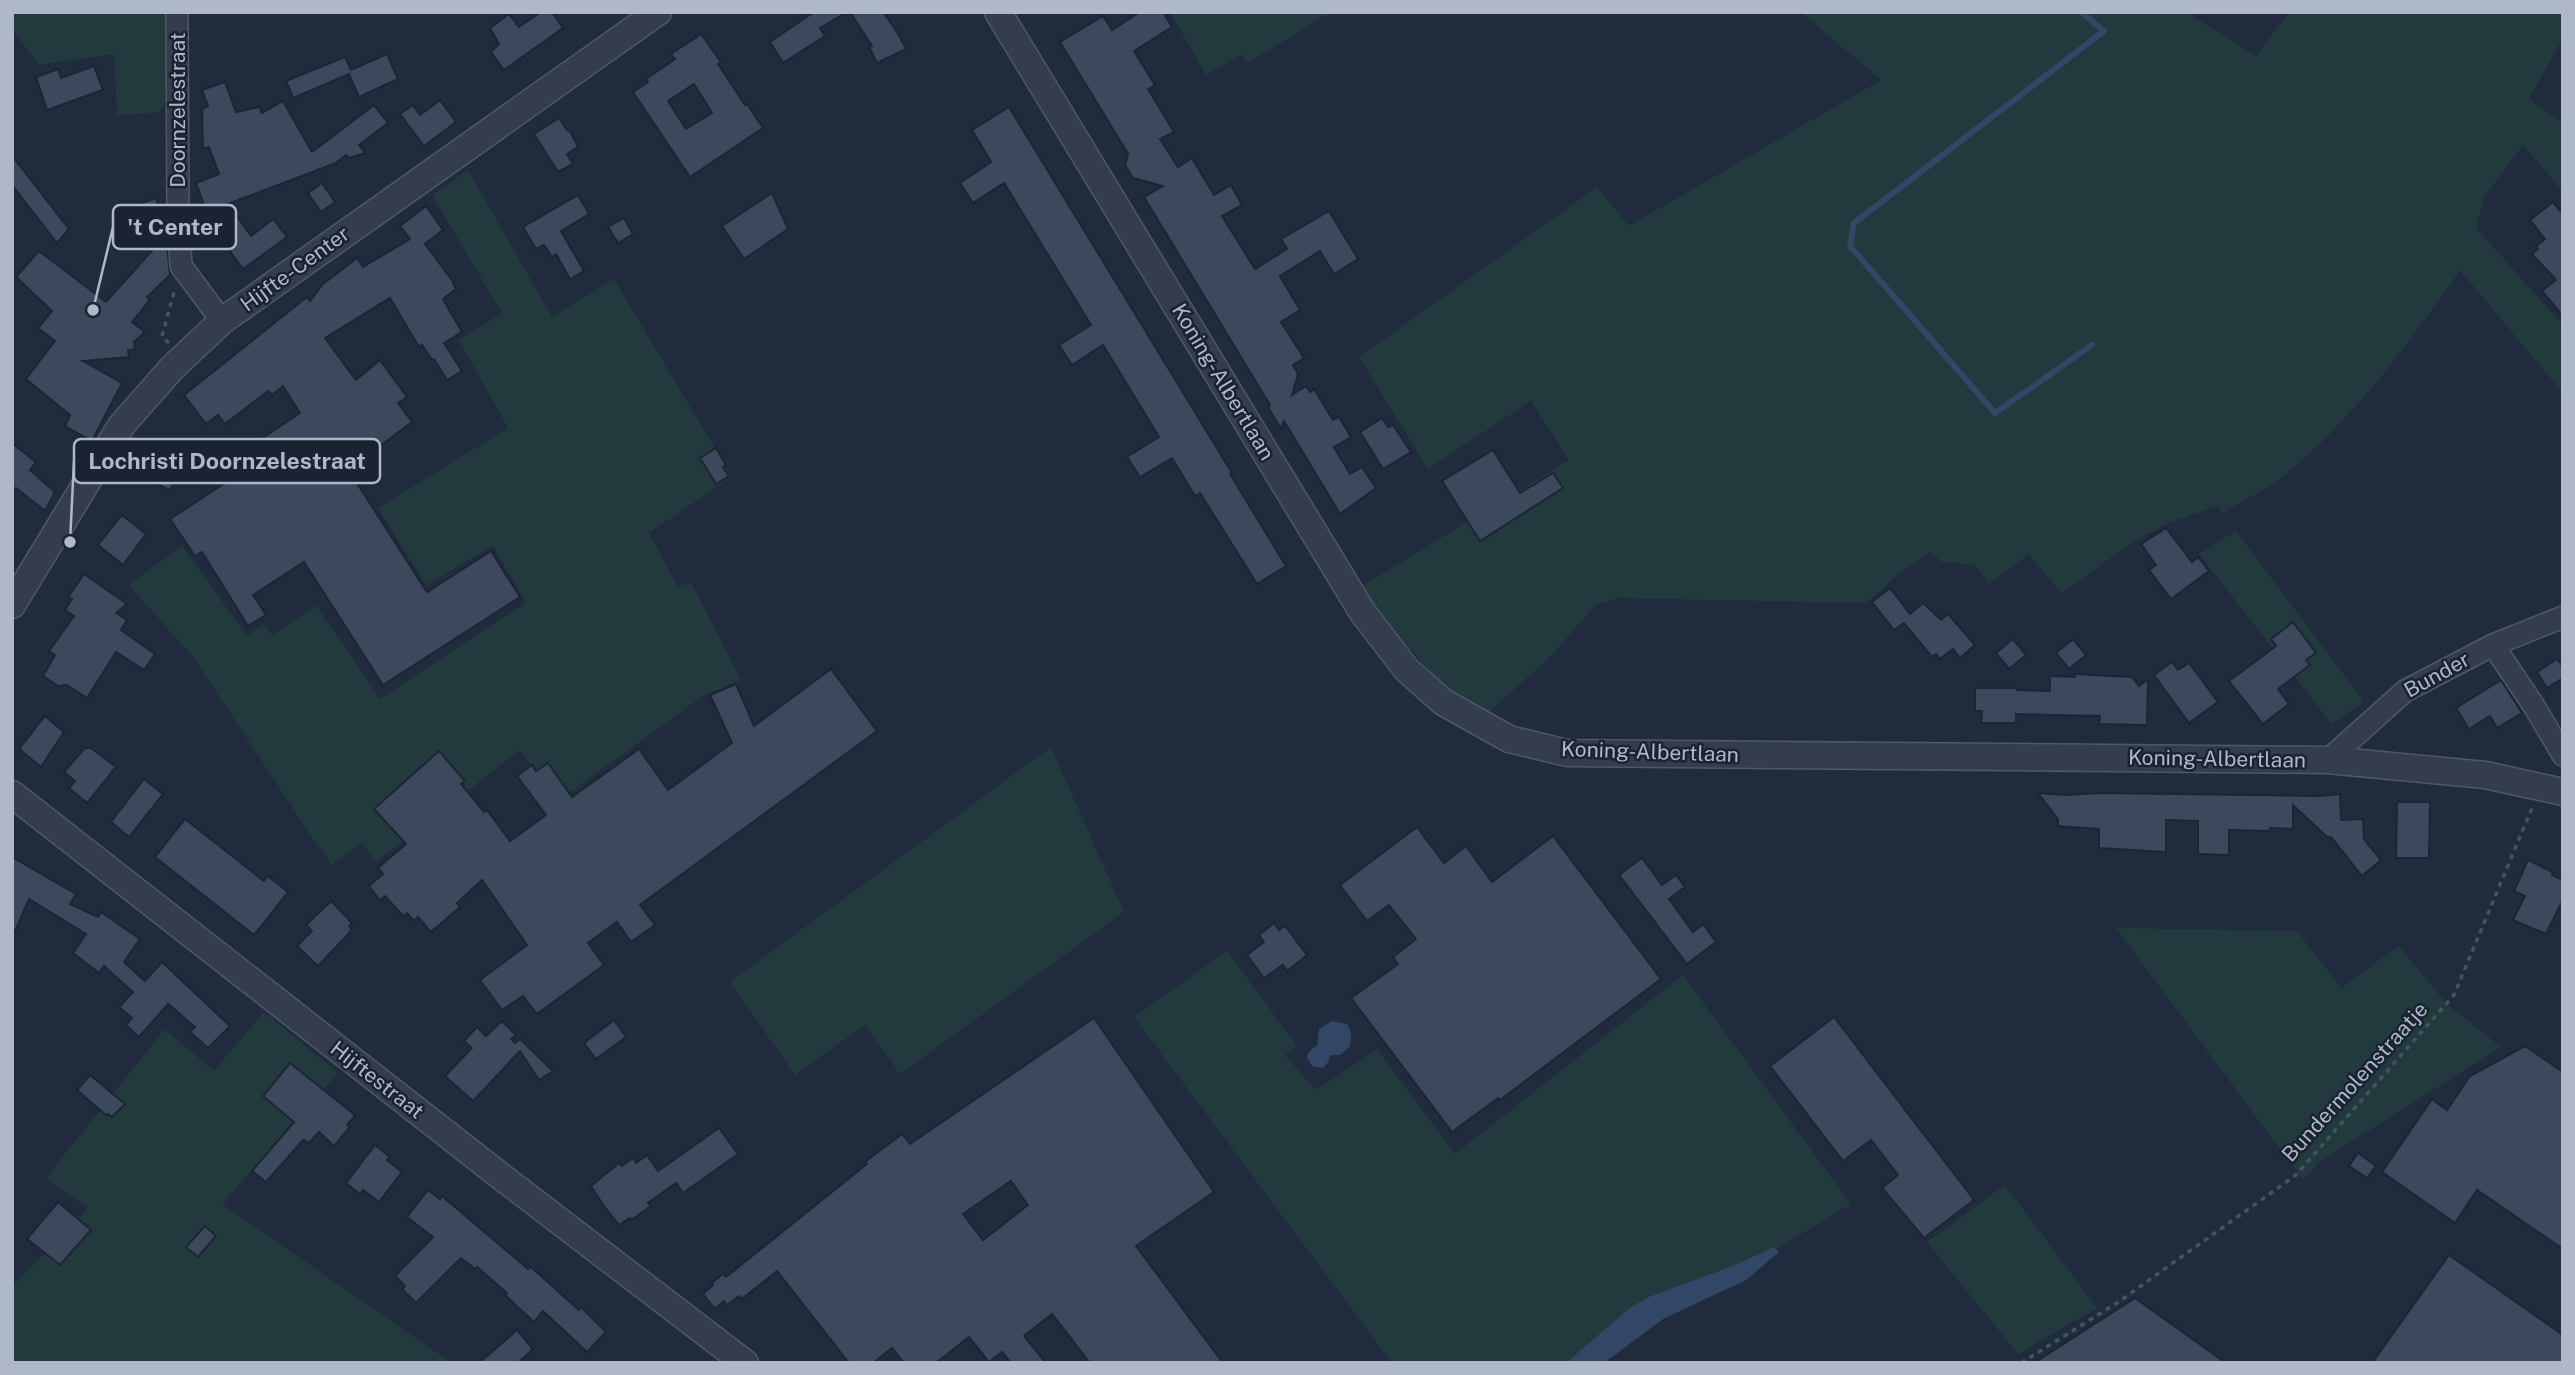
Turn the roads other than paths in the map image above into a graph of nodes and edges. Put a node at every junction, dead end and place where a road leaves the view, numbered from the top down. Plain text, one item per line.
1 (177, 12) edge
2 (658, 12) edge
3 (998, 12) edge
4 (222, 321) junction
5 (12, 605) edge
6 (2563, 617) edge
7 (2493, 645) junction
8 (2563, 755) edge
9 (2328, 760) junction
10 (2552, 789) edge
11 (12, 794) edge
12 (745, 1363) edge

1 - 4 street, Doornzelestraat
2 - 4 street, Hijfte-Center
3 - 9 street, Koning-Albertlaan
4 - 5 street, Hijfte-Center
6 - 7 street, Bunder
7 - 8 street
7 - 9 street, Bunder
9 - 10 street, Koning-Albertlaan
11 - 12 street, Hijftestraat

